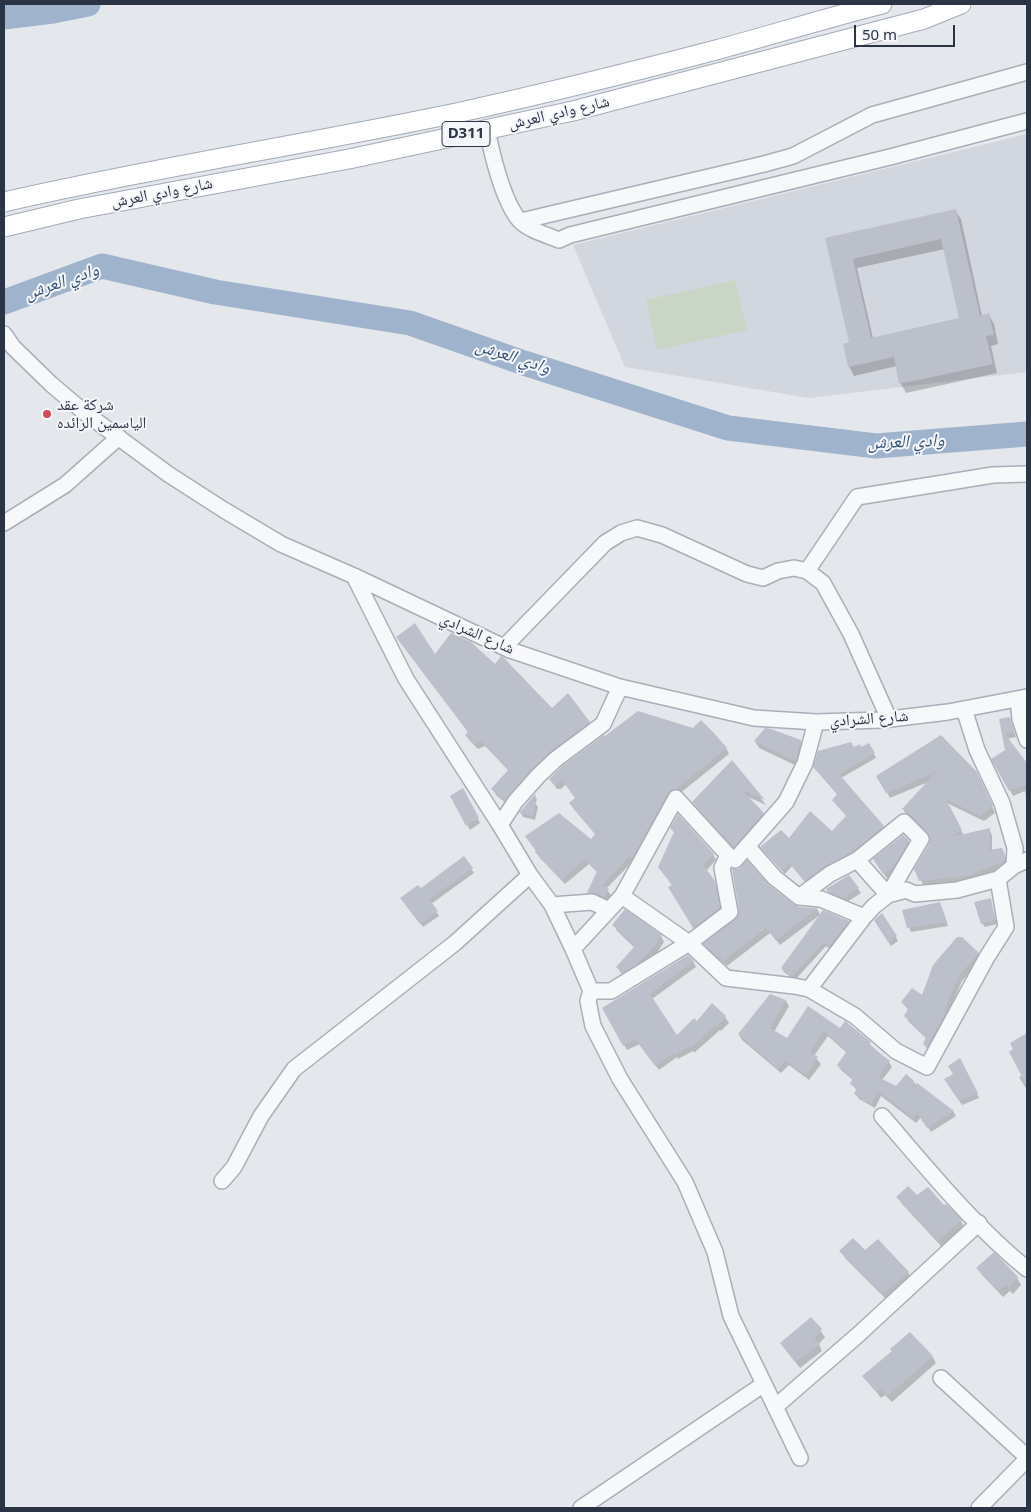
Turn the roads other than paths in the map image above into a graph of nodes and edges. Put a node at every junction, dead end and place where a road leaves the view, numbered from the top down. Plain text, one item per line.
1 (882, 4) edge
2 (961, 4) edge
3 (1027, 72) edge
4 (1027, 121) edge
5 (487, 130) junction
6 (4, 197) edge
7 (27, 197) junction
8 (4, 202) edge
9 (34, 220) junction
10 (521, 221) junction
11 (4, 227) edge
12 (4, 233) edge
13 (4, 334) edge
14 (119, 437) junction
15 (1027, 474) edge
16 (4, 523) edge
17 (807, 571) junction
18 (354, 576) junction
19 (504, 647) junction
20 (620, 687) junction
21 (1022, 698) edge
22 (964, 709) junction
23 (889, 719) junction
24 (816, 722) junction
25 (1027, 740) edge
26 (500, 824) junction
27 (747, 846) junction
28 (728, 855) junction
29 (857, 860) junction
30 (1021, 863) edge
31 (530, 876) junction
32 (998, 879) junction
33 (622, 896) junction
34 (888, 896) junction
35 (799, 897) junction
36 (552, 905) junction
37 (609, 910) junction
38 (864, 917) junction
39 (689, 944) junction
40 (573, 949) junction
41 (809, 989) junction
42 (591, 991) junction
43 (882, 1116) dead end
44 (222, 1181) dead end
45 (979, 1223) junction
46 (1027, 1269) edge
47 (941, 1378) dead end
48 (764, 1384) junction
49 (775, 1407) junction
50 (800, 1458) dead end
51 (1027, 1458) edge
52 (581, 1508) edge
53 (979, 1508) edge

1 - 7 main road, شارع وادي العرش / D311
2 - 5 main road, شارع وادي العرش / D311
3 - 10 street
4 - 10 street
5 - 9 main road, شارع وادي العرش / D311
5 - 10 street
6 - 7 main road
7 - 8 main road, شارع وادي العرش / D311
9 - 11 main road, شارع وادي العرش / D311
9 - 12 main road
13 - 14 street, شارع الشرادي
14 - 16 street
14 - 18 street, شارع الشرادي
15 - 17 street
17 - 19 street
17 - 23 street
18 - 19 street, شارع الشرادي
18 - 26 street
19 - 20 street, شارع الشرادي
20 - 24 street, شارع الشرادي
20 - 26 street
21 - 22 street, شارع الشرادي
21 - 25 street
22 - 23 street, شارع الشرادي
22 - 30 street
23 - 24 street, شارع الشرادي
24 - 27 street
26 - 31 street
27 - 28 street
27 - 35 street
28 - 33 street
28 - 39 street
29 - 34 street
29 - 34 street
29 - 35 street
30 - 32 street
31 - 36 street
31 - 44 street
32 - 34 street
32 - 41 street
33 - 37 street
33 - 39 street
34 - 38 street
35 - 38 street
36 - 37 street
36 - 40 street
37 - 40 street
38 - 41 street
39 - 41 street
39 - 42 street
40 - 42 street
42 - 48 street
43 - 45 street
45 - 46 street
45 - 49 street
47 - 51 street
48 - 49 street
48 - 52 street
49 - 50 street
51 - 53 street

